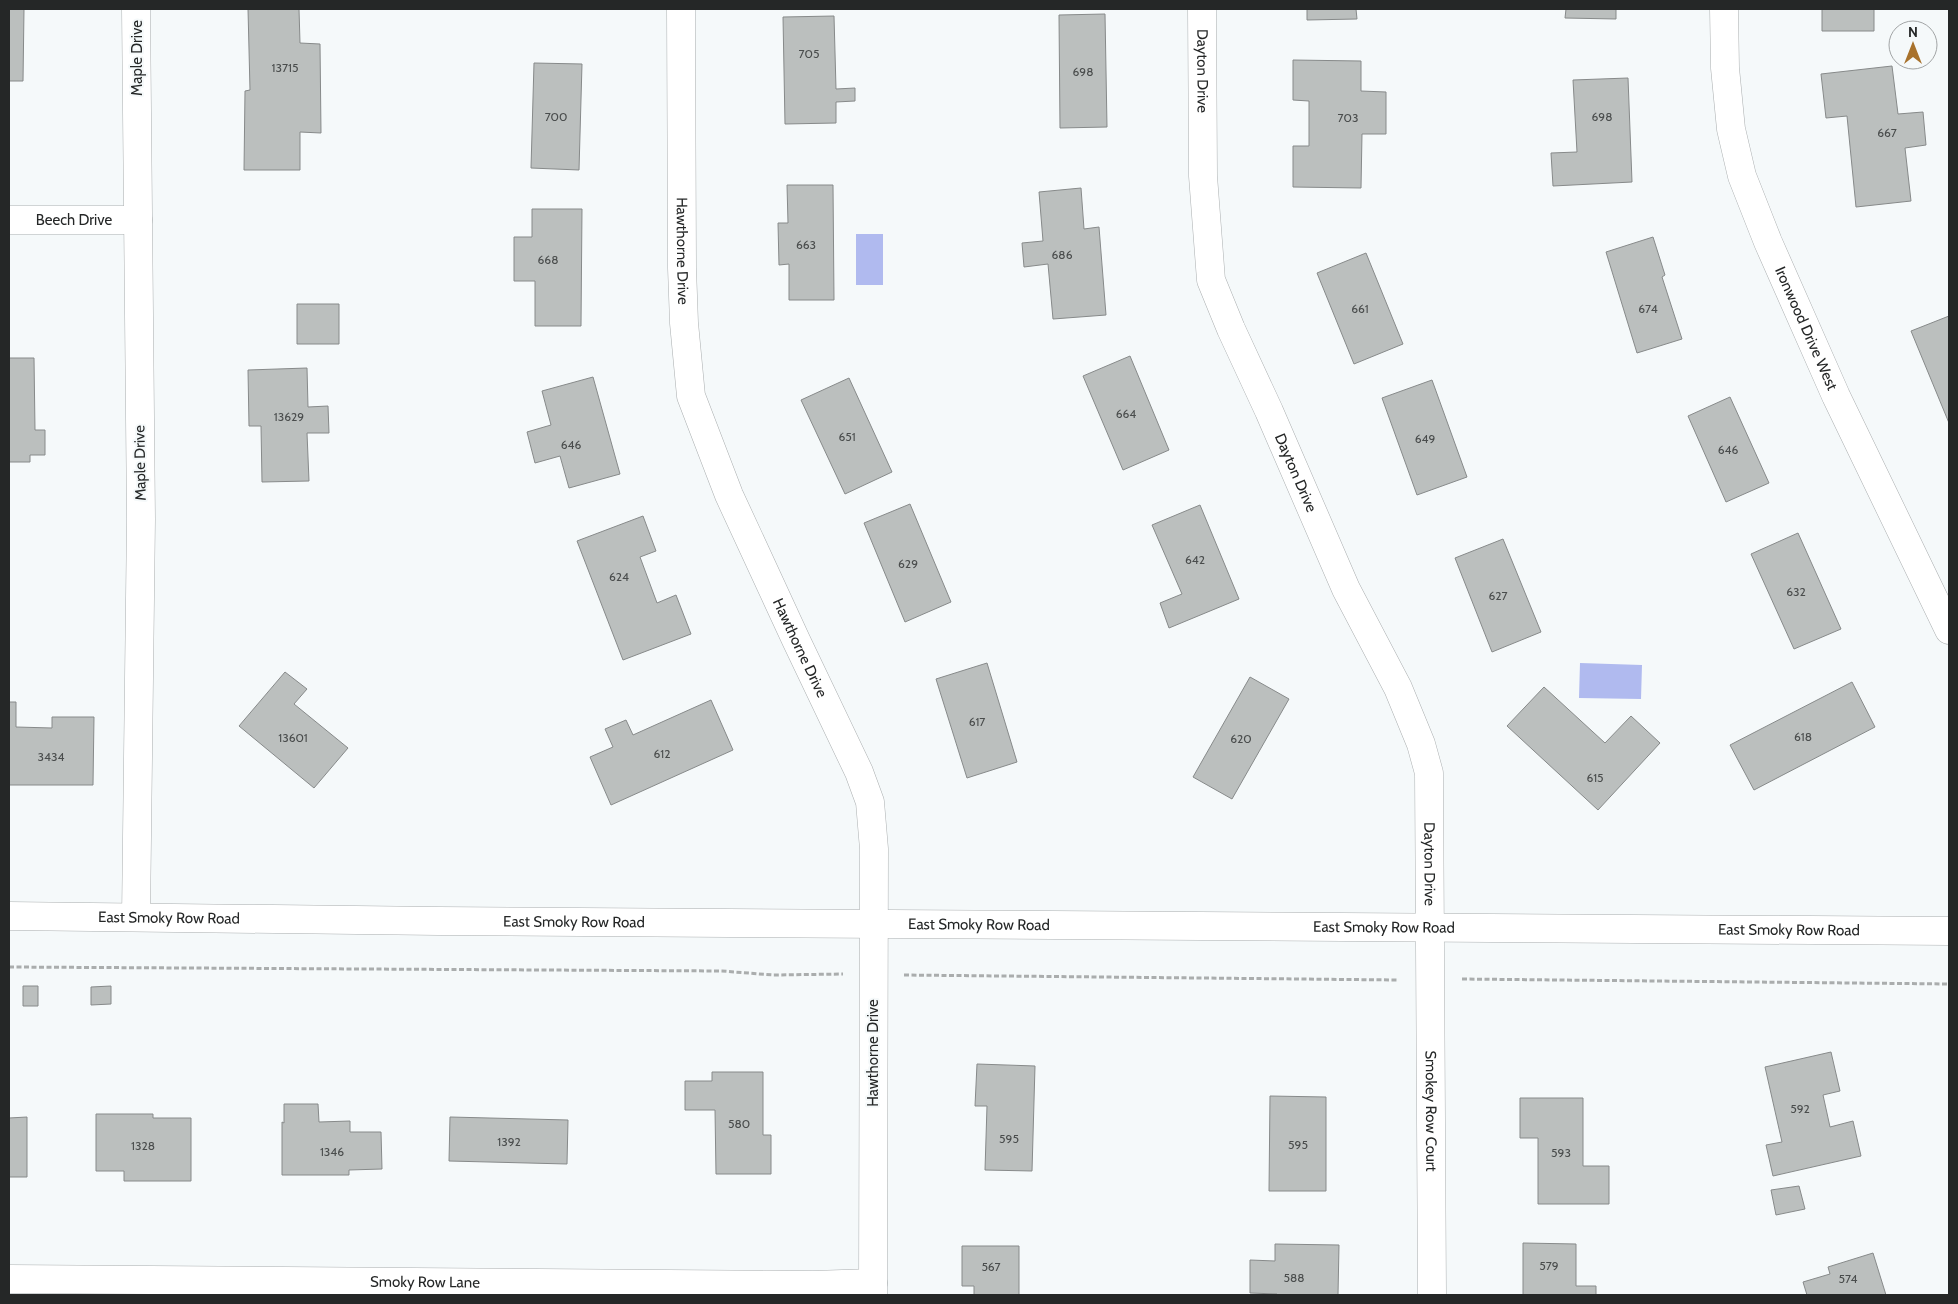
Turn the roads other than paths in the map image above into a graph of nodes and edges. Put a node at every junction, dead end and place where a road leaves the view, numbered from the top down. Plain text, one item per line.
1 (136, 9) edge
2 (681, 9) edge
3 (1202, 9) edge
4 (1724, 9) edge
5 (9, 220) edge
6 (138, 220) junction
7 (1941, 592) edge
8 (1949, 630) edge
9 (9, 916) edge
10 (136, 917) junction
11 (874, 924) junction
12 (1430, 927) junction
13 (1949, 931) edge
14 (9, 1279) edge
15 (320, 1288) edge
16 (873, 1289) edge
17 (1432, 1295) edge

1 - 6 street, Maple Drive
2 - 11 street, Hawthorne Drive
3 - 12 street, Dayton Drive
4 - 7 street, Ironwood Drive West
5 - 6 street, Beech Drive
6 - 10 street, Maple Drive
7 - 8 street, Ironwood Drive West
9 - 10 street, East Smoky Row Road
10 - 11 street, East Smoky Row Road
11 - 12 street, East Smoky Row Road
11 - 16 street, Hawthorne Drive
12 - 13 street, East Smoky Row Road
12 - 17 street, Smokey Row Court
14 - 15 street, Smoky Row Lane
15 - 16 street, Smoky Row Lane

